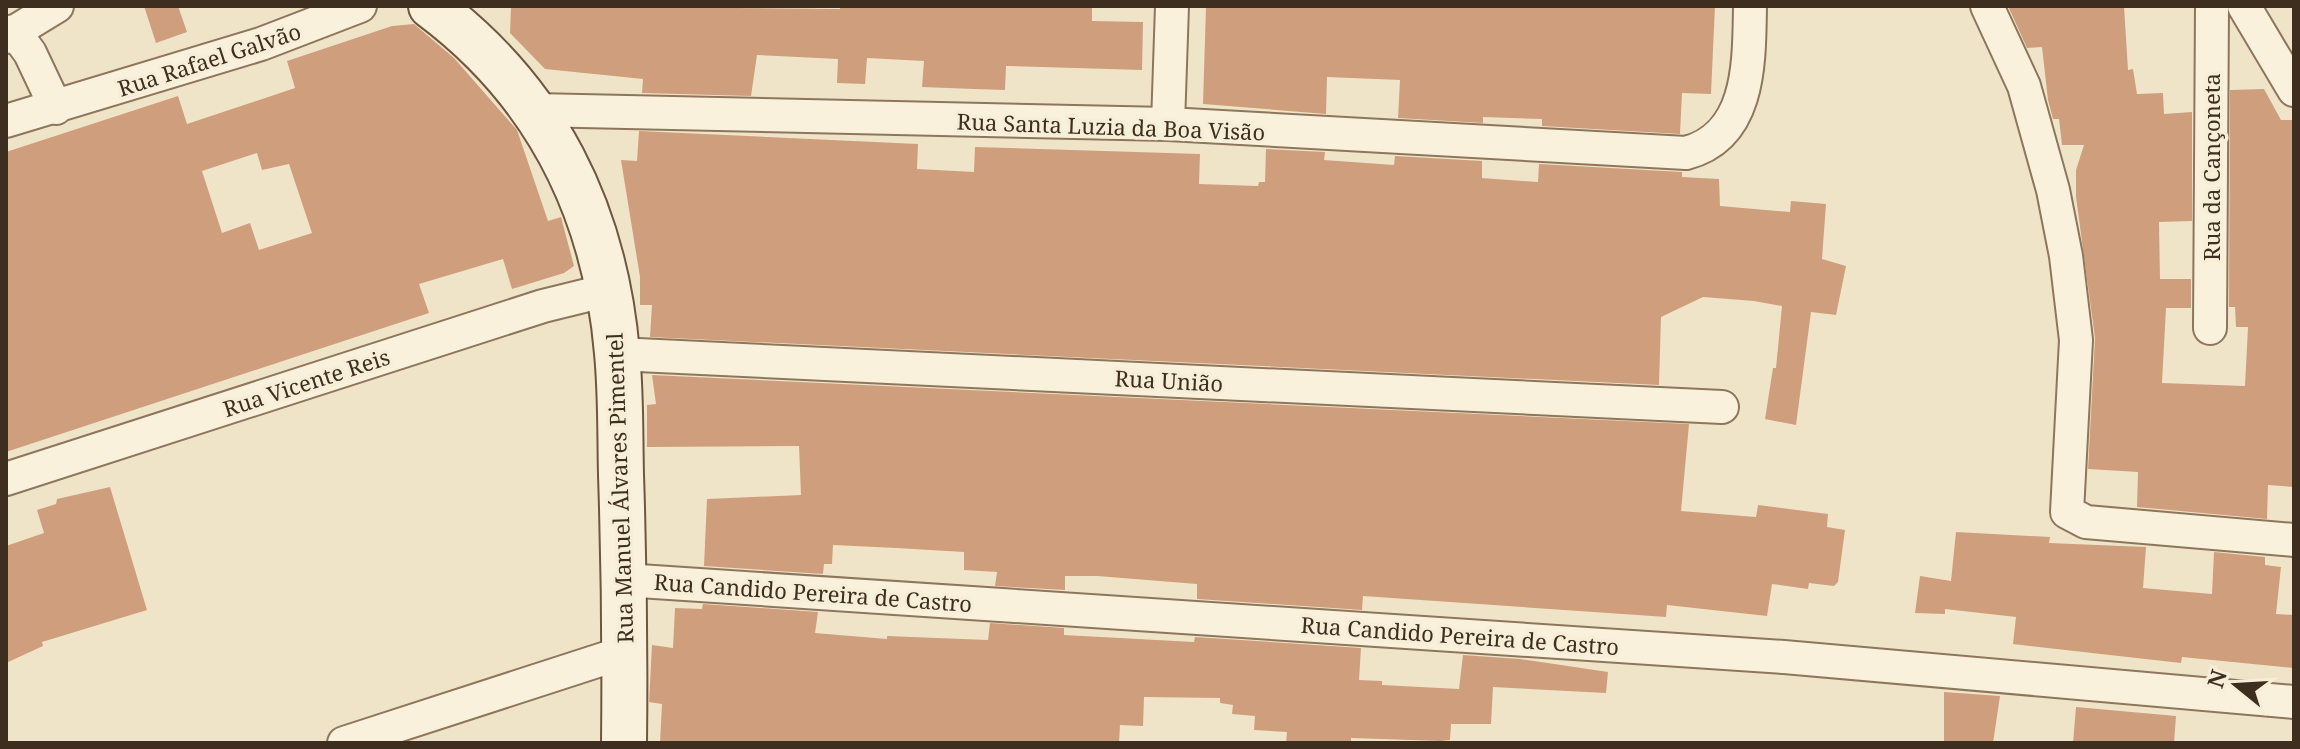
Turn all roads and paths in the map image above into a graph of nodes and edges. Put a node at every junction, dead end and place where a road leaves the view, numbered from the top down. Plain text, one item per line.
1 (57, 6) edge
2 (360, 6) edge
3 (431, 6) edge
4 (1172, 6) edge
5 (1750, 6) edge
6 (1987, 6) edge
7 (2212, 6) edge
8 (2244, 6) edge
9 (10, 34) edge
10 (2294, 90) edge
11 (56, 108) junction
12 (535, 110) junction
13 (6, 121) edge
14 (1168, 124) junction
15 (608, 290) junction
16 (2210, 328) dead end
17 (617, 354) junction
18 (1722, 407) dead end
19 (6, 479) edge
20 (2294, 540) edge
21 (624, 580) junction
22 (625, 652) junction
23 (2294, 702) edge
24 (344, 743) edge
25 (624, 743) edge

1 - 9 street
2 - 11 street, Rua Rafael Galvão
3 - 12 street, Rua Manuel Álvares Pimentel
4 - 14 street
5 - 14 street, Rua Santa Luzia da Boa Visão
6 - 20 street
7 - 16 street, Rua da Cançoneta
8 - 10 street
9 - 11 street
11 - 13 street, Rua Rafael Galvão
12 - 14 street, Rua Santa Luzia da Boa Visão
12 - 15 street, Rua Manuel Álvares Pimentel
15 - 17 street, Rua Manuel Álvares Pimentel
15 - 19 street, Rua Vicente Reis
17 - 18 street, Rua União
17 - 21 street, Rua Manuel Álvares Pimentel
21 - 22 street, Rua Manuel Álvares Pimentel
21 - 23 street, Rua Candido Pereira de Castro
22 - 24 street
22 - 25 street, Rua Manuel Álvares Pimentel

